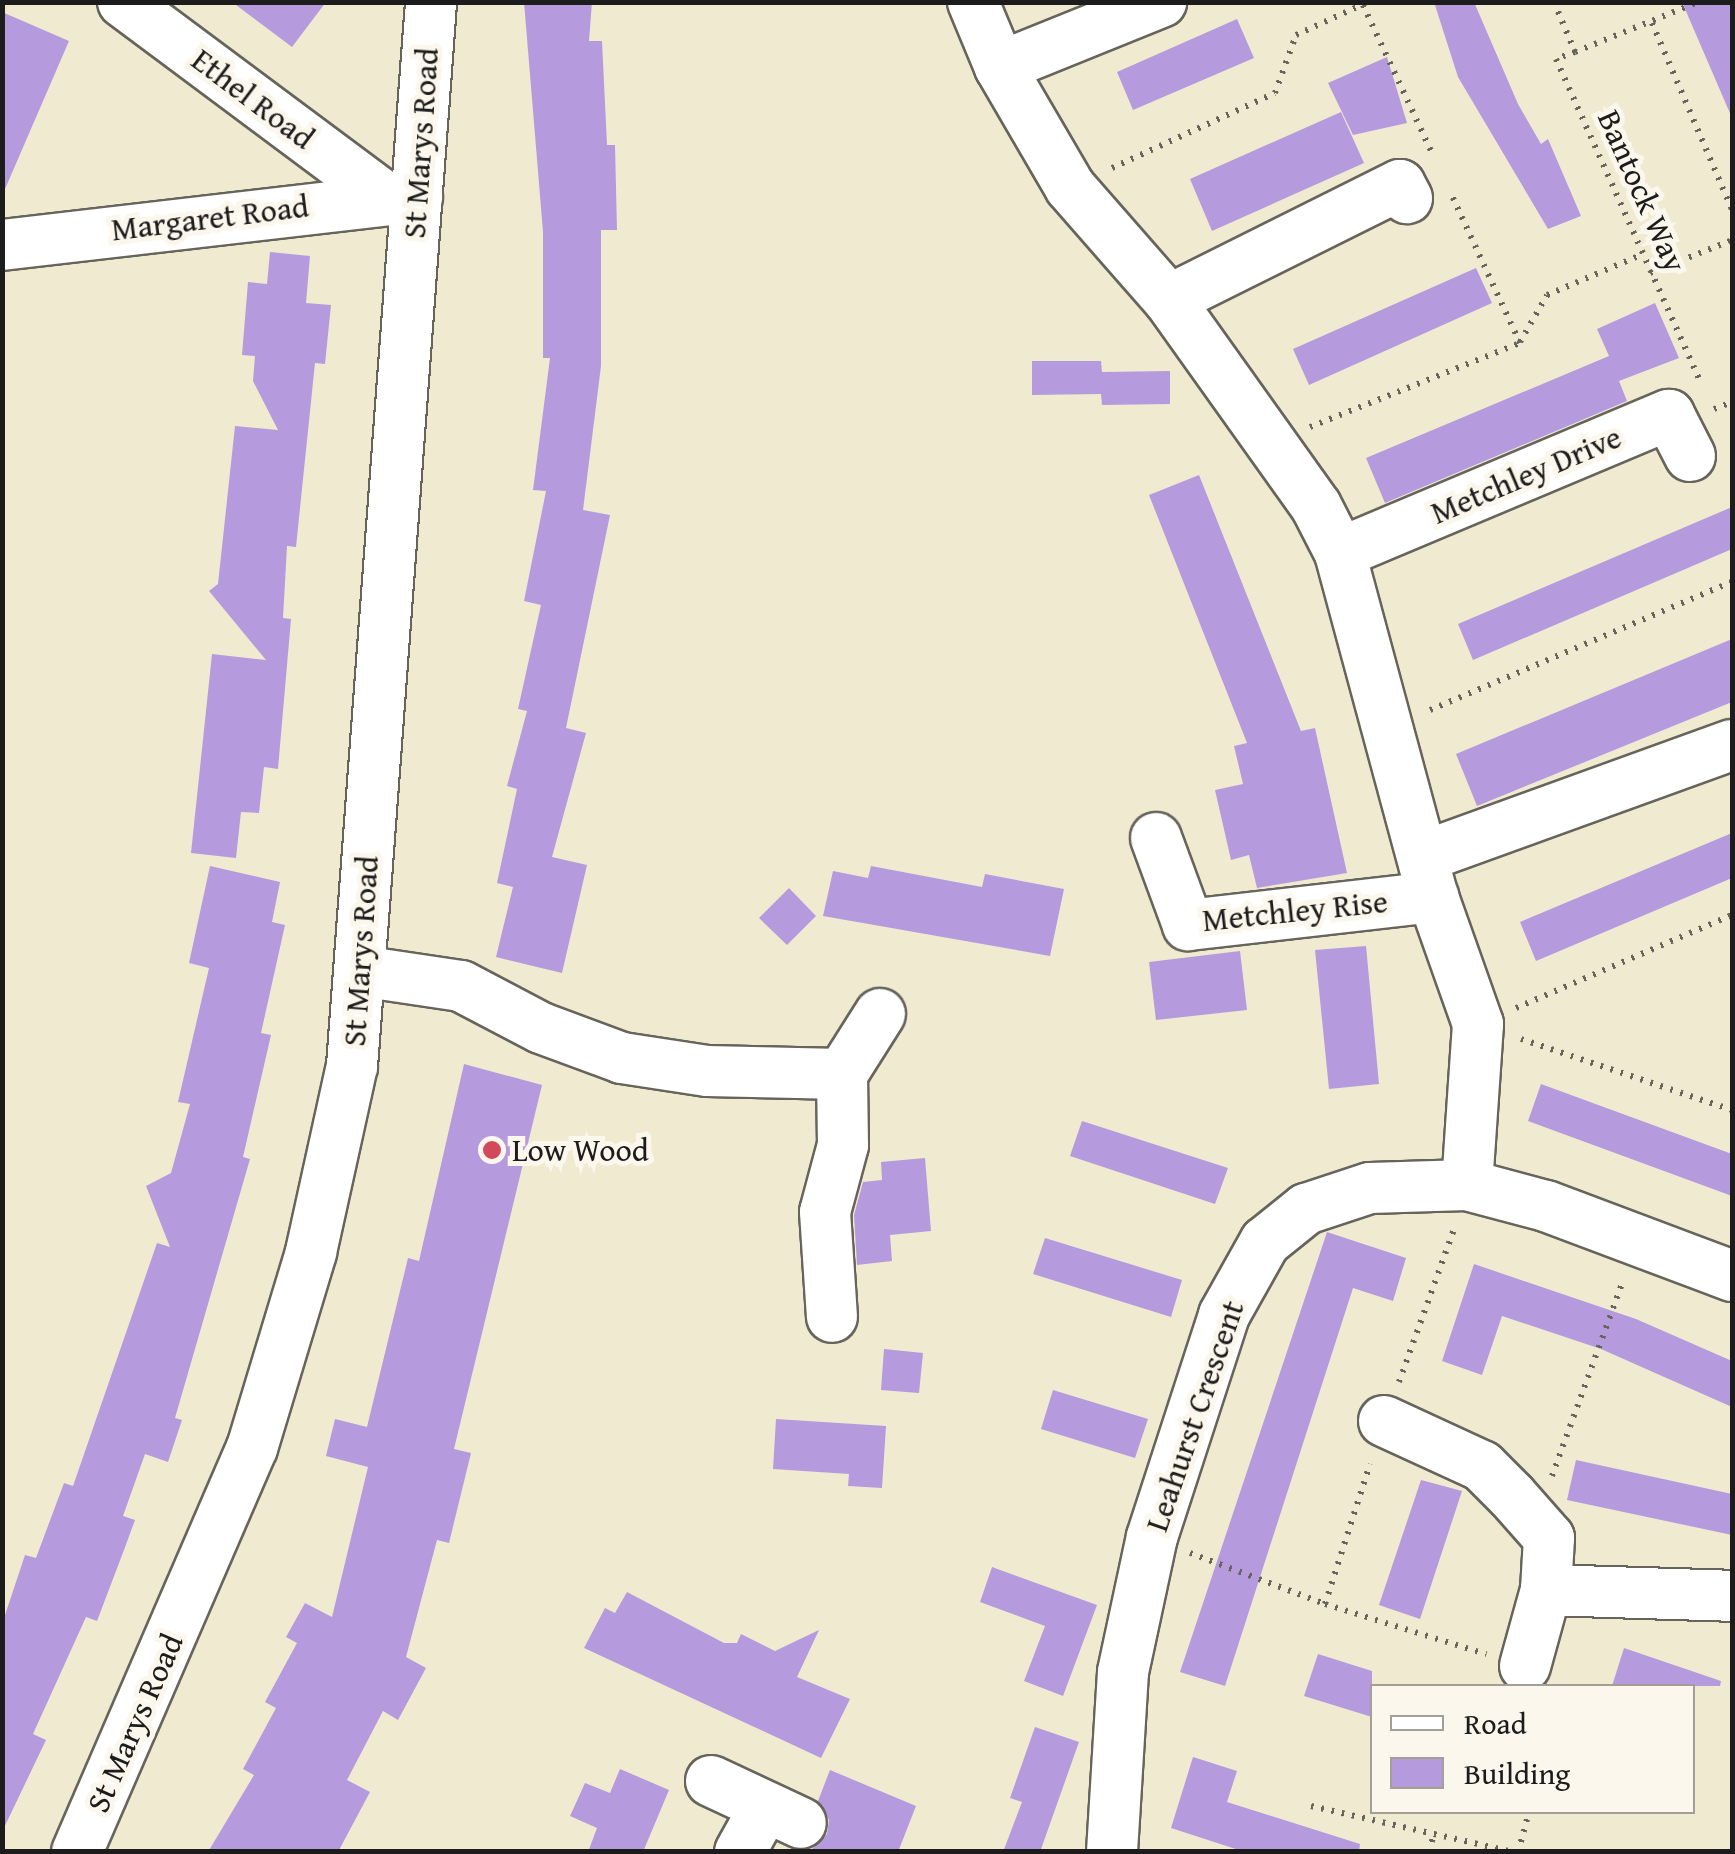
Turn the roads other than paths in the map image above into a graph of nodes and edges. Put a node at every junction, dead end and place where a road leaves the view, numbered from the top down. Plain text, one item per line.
1 (123, 2) edge
2 (431, 2) edge
3 (974, 2) edge
4 (1160, 2) edge
5 (1000, 67) junction
6 (400, 196) junction
7 (1407, 198) dead end
8 (2, 245) edge
9 (1169, 300) junction
10 (1690, 456) dead end
11 (1340, 553) junction
12 (1732, 746) edge
13 (1156, 838) dead end
14 (1429, 876) junction
15 (360, 971) junction
16 (880, 1014) dead end
17 (842, 1074) junction
18 (1467, 1184) junction
19 (1732, 1276) edge
20 (832, 1317) dead end
21 (1384, 1422) road end
22 (1546, 1590) junction
23 (1732, 1596) edge
24 (1525, 1666) road end
25 (711, 1781) dead end
26 (77, 1852) edge
27 (740, 1852) edge
28 (1112, 1852) edge

1 - 6 street, Ethel Road
2 - 6 street, St Marys Road
3 - 5 street
4 - 5 street
5 - 9 street
6 - 8 street, Margaret Road
6 - 15 street, St Marys Road
7 - 9 street
9 - 11 street
10 - 11 street, Metchley Drive
11 - 14 street
12 - 14 street
13 - 14 street, Metchley Rise
14 - 18 street
15 - 17 street
15 - 26 street, St Marys Road
16 - 17 street
17 - 20 street
18 - 19 street, Leahurst Crescent
18 - 28 street, Leahurst Crescent
21 - 22 street
22 - 23 street
22 - 24 street
25 - 27 street

